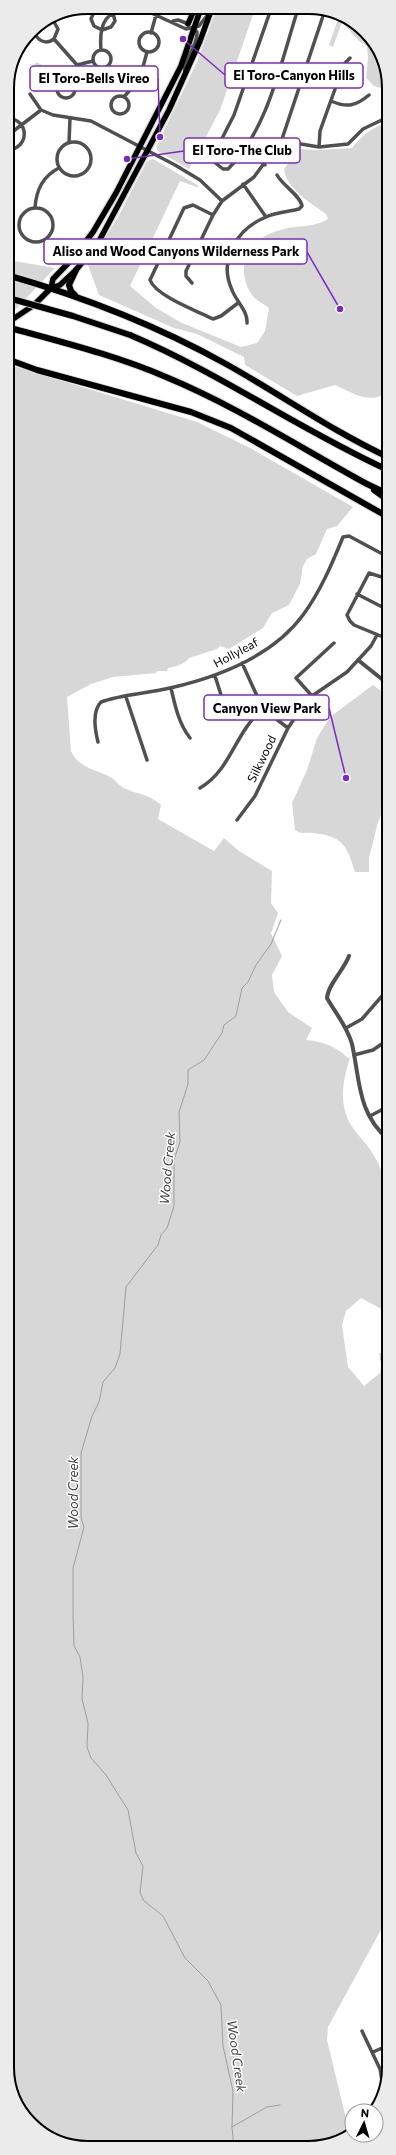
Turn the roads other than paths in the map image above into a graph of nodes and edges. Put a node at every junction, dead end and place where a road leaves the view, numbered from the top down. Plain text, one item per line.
1 (93, 14) edge
2 (113, 14) edge
3 (114, 14) edge
4 (192, 14) edge
5 (199, 14) edge
6 (208, 14) edge
7 (209, 14) edge
8 (269, 14) edge
9 (296, 14) edge
10 (156, 15) joint
11 (323, 15) edge
12 (173, 21) junction
13 (54, 22) edge
14 (188, 24) junction
15 (194, 29) junction
16 (102, 30) junction
17 (151, 33) junction
18 (36, 36) edge
19 (54, 39) junction
20 (101, 50) junction
21 (147, 52) junction
22 (350, 58) dead end
23 (93, 61) junction
24 (77, 65) junction
25 (186, 75) junction
26 (69, 81) junction
27 (30, 94) dead end
28 (369, 95) dead end
29 (124, 97) junction
30 (331, 101) junction
31 (41, 110) junction
32 (70, 118) junction
33 (14, 120) edge
34 (382, 120) edge
35 (21, 124) junction
36 (14, 130) edge
37 (282, 139) junction
38 (68, 143) junction
39 (139, 146) junction
40 (319, 147) junction
41 (14, 149) edge
42 (245, 149) junction
43 (148, 150) junction
44 (264, 165) junction
45 (59, 168) junction
46 (277, 175) dead end
47 (243, 184) junction
48 (222, 200) junction
49 (35, 208) junction
50 (213, 215) junction
51 (266, 217) junction
52 (76, 270) junction
53 (14, 278) edge
54 (192, 283) dead end
55 (51, 288) junction
56 (78, 297) junction
57 (14, 300) edge
58 (238, 303) junction
59 (14, 318) edge
60 (247, 322) dead end
61 (14, 329) edge
62 (14, 362) edge
63 (382, 454) edge
64 (382, 467) edge
65 (367, 484) junction
66 (382, 491) edge
67 (382, 495) edge
68 (382, 514) edge
69 (382, 554) edge
70 (382, 576) edge
71 (357, 594) junction
72 (382, 607) edge
73 (377, 636) junction
74 (382, 637) edge
75 (334, 643) dead end
76 (358, 660) junction
77 (242, 663) junction
78 (215, 676) junction
79 (382, 679) edge
80 (171, 688) junction
81 (312, 696) junction
82 (126, 697) junction
83 (222, 698) dead end
84 (263, 709) junction
85 (288, 728) junction
86 (190, 738) dead end
87 (98, 742) dead end
88 (147, 760) dead end
89 (200, 788) dead end
90 (237, 820) dead end
91 (349, 956) dead end
92 (382, 996) edge
93 (346, 1028) junction
94 (382, 1044) edge
95 (354, 1055) junction
96 (382, 1110) edge
97 (370, 1116) junction
98 (382, 1131) edge
99 (362, 2031) dead end
100 (382, 2048) edge
101 (373, 2052) junction
102 (381, 2079) edge

1 - 16 street
2 - 16 street
3 - 16 street
4 - 14 main road
5 - 15 main road
6 - 15 street
7 - 25 main road
8 - 42 street
9 - 42 street
10 - 12 street
10 - 17 street
11 - 37 street
12 - 14 street
12 - 15 street
13 - 19 street
14 - 15 street
15 - 25 street
15 - 39 main road
16 - 20 street
17 - 21 street
17 - 21 street
18 - 19 street
19 - 24 street
20 - 23 street
20 - 23 street
21 - 29 street
22 - 30 street
23 - 24 street
24 - 26 street
25 - 43 main road
26 - 26 street
27 - 31 street
28 - 30 street
29 - 29 street
30 - 40 street
31 - 32 street
31 - 35 street
32 - 38 street
32 - 39 street
33 - 35 street
34 - 40 street
35 - 36 street
35 - 41 street
37 - 40 street
37 - 44 street
38 - 45 street
38 - 45 street
39 - 43 street
39 - 55 main road
42 - 44 street
43 - 48 street
43 - 52 main road
44 - 47 street
45 - 49 street
46 - 51 street
47 - 48 street
47 - 51 street
48 - 50 street
49 - 49 street
50 - 54 street
50 - 58 street
51 - 58 street
52 - 55 main road
52 - 56 highway
53 - 55 highway
55 - 56 highway
55 - 59 main road
56 - 63 highway
57 - 64 highway, bridge
58 - 60 street
61 - 65 highway
62 - 68 highway
65 - 66 highway
65 - 67 highway
69 - 77 street, Hollyleaf
70 - 71 street
71 - 72 street
71 - 73 street
73 - 74 street
73 - 76 street, Silkwood
75 - 81 street
76 - 79 street
76 - 81 street, Silkwood
77 - 78 street, Hollyleaf
77 - 84 street
78 - 80 street, Hollyleaf
78 - 83 street
80 - 82 street, Hollyleaf
80 - 86 street
81 - 85 street, Silkwood
82 - 87 street, Hollyleaf
82 - 88 street
84 - 85 street
84 - 89 street
85 - 90 street, Silkwood
91 - 93 street
92 - 93 street
93 - 95 street
94 - 95 street
95 - 97 street
96 - 97 street
97 - 98 street
99 - 101 street
100 - 101 street
101 - 102 street

